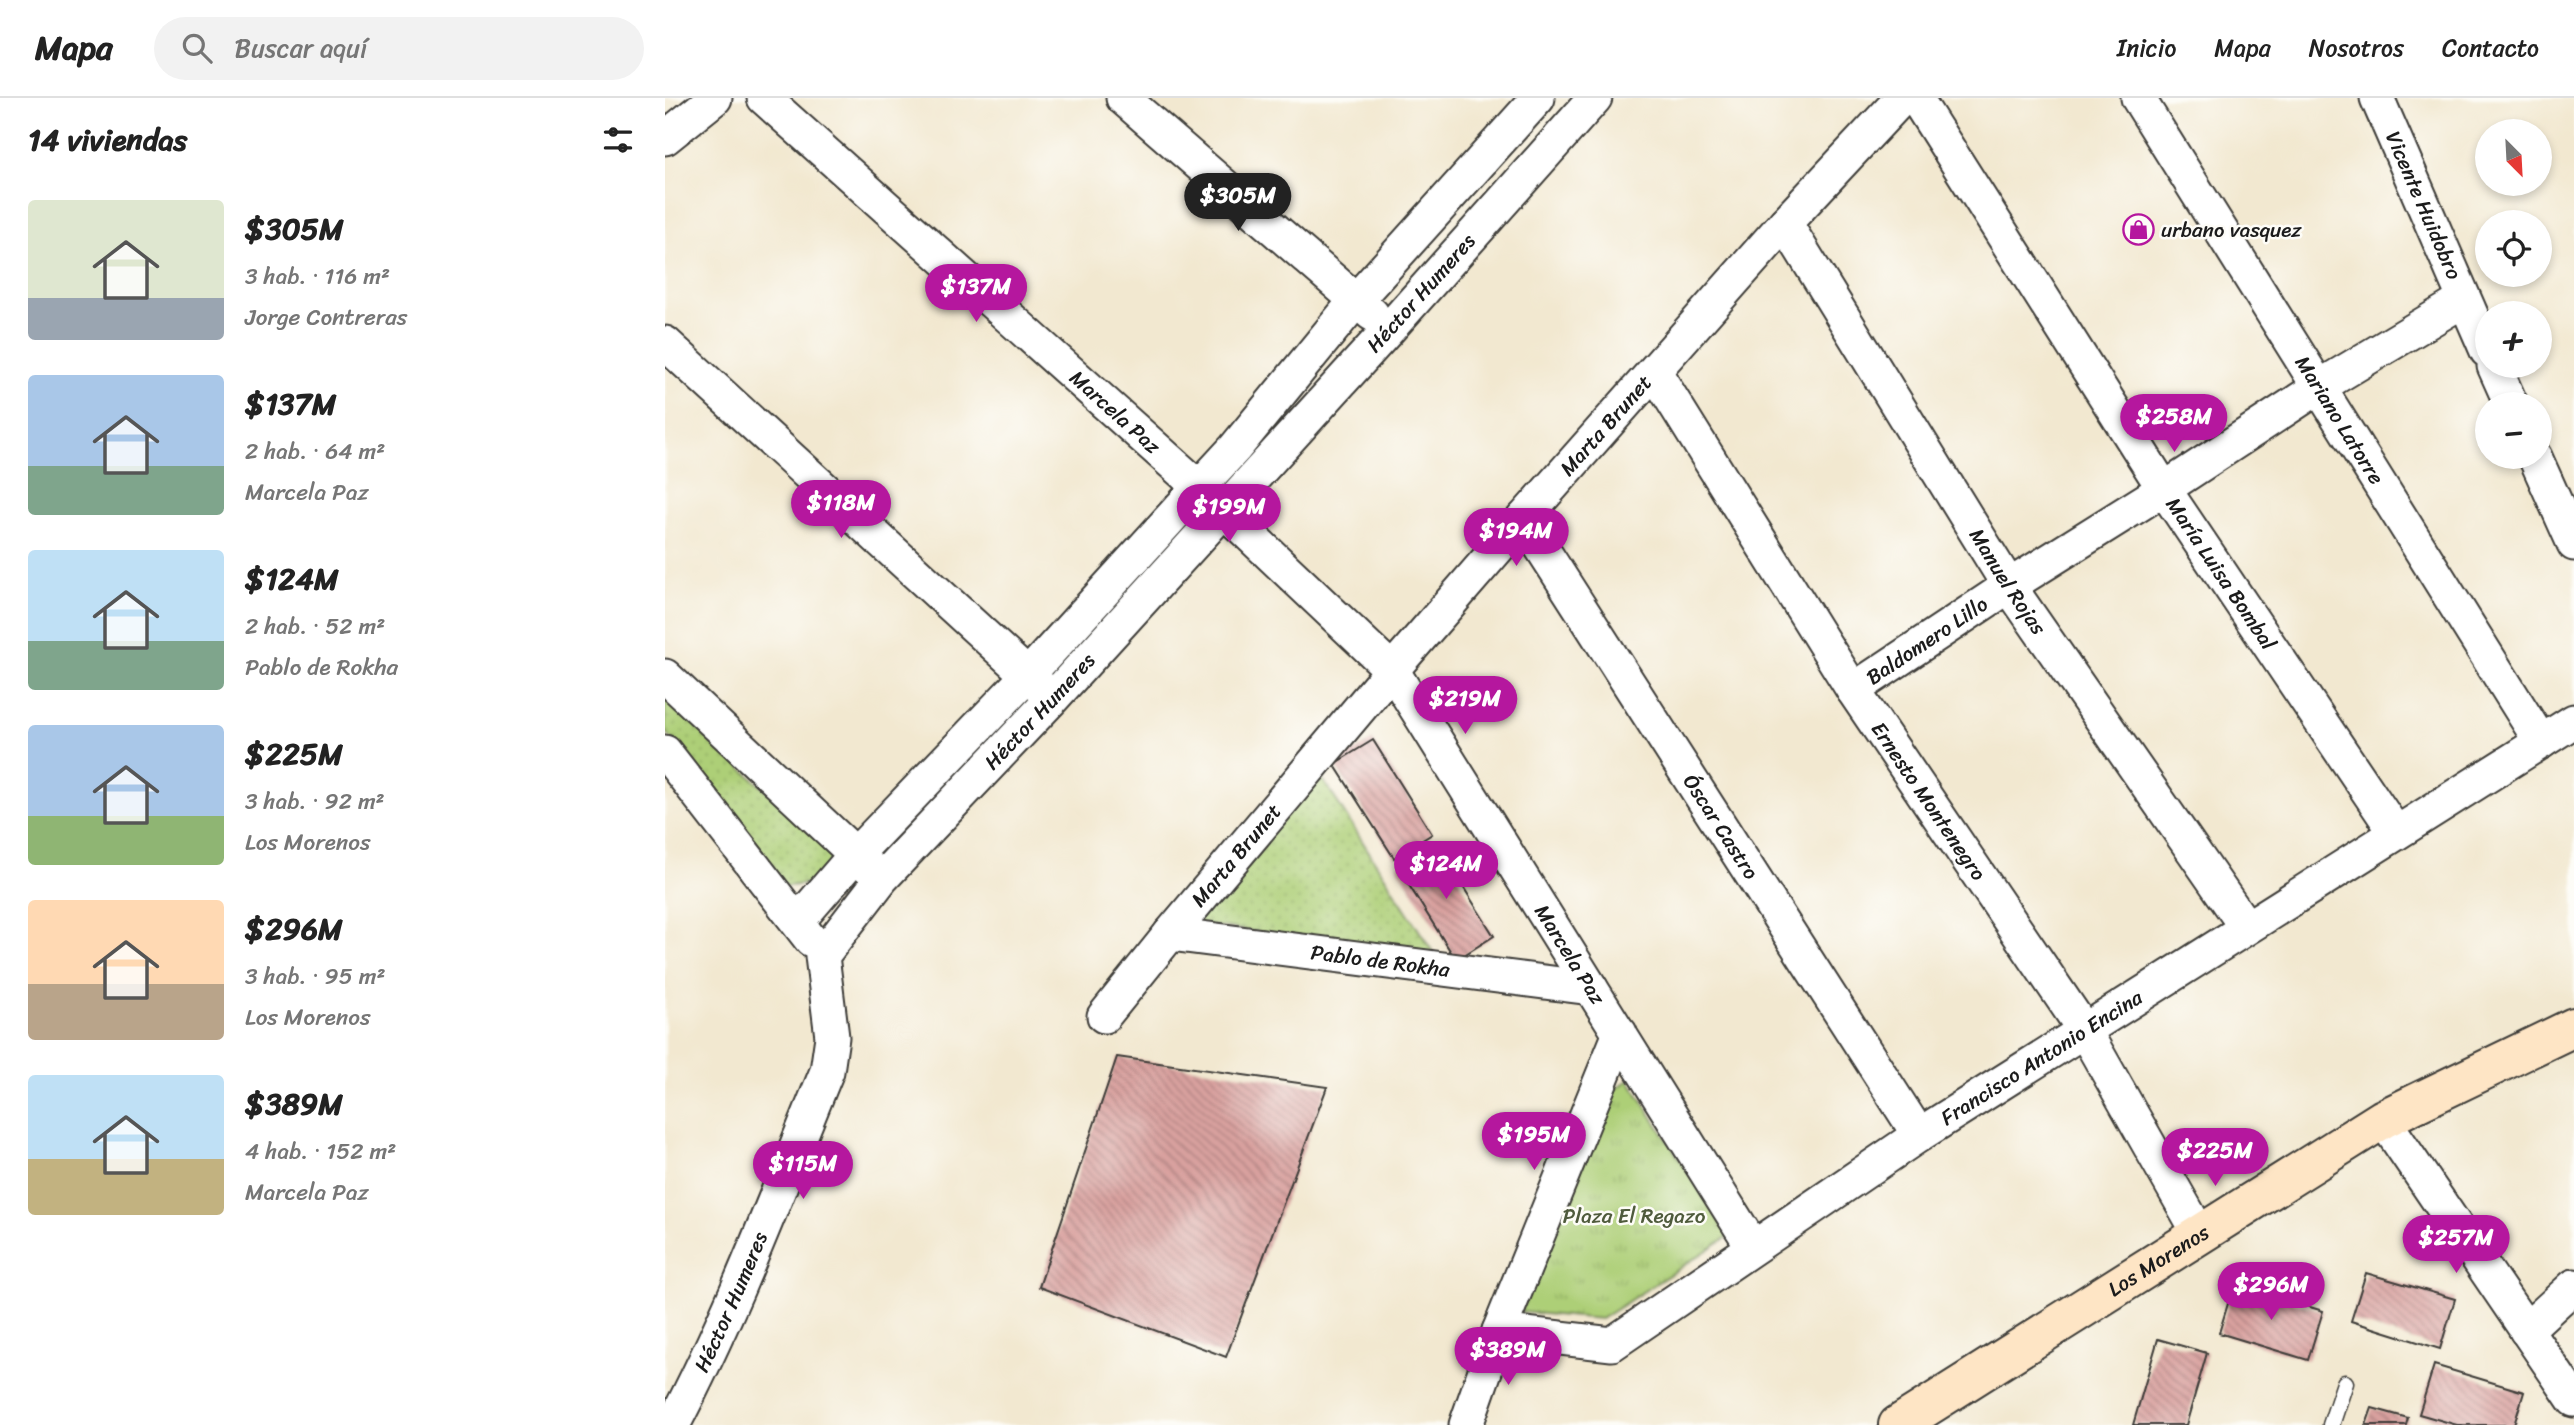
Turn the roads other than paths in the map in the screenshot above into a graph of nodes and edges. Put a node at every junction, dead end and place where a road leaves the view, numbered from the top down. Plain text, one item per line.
1 (715, 98) edge
2 (764, 98) edge
3 (1538, 98) edge
4 (1595, 98) edge
5 (1902, 98) edge
6 (1916, 98) edge
7 (2138, 98) edge
8 (2377, 98) edge
9 (1142, 104) edge
10 (665, 138) edge
11 (1785, 223) junction
12 (1357, 299) junction
13 (2464, 300) junction
14 (2475, 324) edge
15 (1389, 329) junction
16 (665, 343) edge
17 (1655, 372) junction
18 (2319, 387) junction
19 (2540, 469) edge
20 (1199, 487) junction
21 (2164, 489) junction
22 (1224, 510) junction
23 (1523, 519) junction
24 (2574, 544) edge
25 (2009, 586) junction
26 (1392, 670) junction
27 (1028, 675) junction
28 (665, 676) edge
29 (1853, 690) junction
30 (1053, 698) junction
31 (2574, 721) edge
32 (2541, 742) junction
33 (665, 752) edge
34 (2396, 833) junction
35 (855, 856) junction
36 (882, 878) junction
37 (798, 921) junction
38 (2246, 927) junction
39 (1170, 934) junction
40 (822, 956) junction
41 (1591, 988) junction
42 (1104, 1016) dead end
43 (2574, 1027) edge
44 (2084, 1030) junction
45 (1620, 1034) junction
46 (2383, 1119) junction
47 (1919, 1135) junction
48 (2199, 1233) junction
49 (1753, 1247) junction
50 (2574, 1286) edge
51 (2526, 1330) junction
52 (1499, 1331) junction
53 (2345, 1383) dead end
54 (2574, 1400) edge
55 (673, 1425) edge
56 (1466, 1425) edge
57 (1898, 1425) edge
58 (2331, 1425) edge

1 - 10 street
2 - 20 street, Marcela Paz
3 - 12 street, Héctor Humeres
4 - 15 street, Héctor Humeres
5 - 11 street, Marta Brunet
6 - 21 street, María Luisa Bombal
7 - 18 street, Mariano Latorre
8 - 13 street, Vicente Huidobro
9 - 12 street
11 - 17 street, Marta Brunet
11 - 25 street, Manuel Rojas
12 - 15 street
12 - 20 street, Héctor Humeres
13 - 14 street, Vicente Huidobro
13 - 18 street, Baldomero Lillo
15 - 22 street, Héctor Humeres
16 - 27 street
17 - 23 street, Marta Brunet
17 - 29 street, Ernesto Montenegro
18 - 21 street, Baldomero Lillo
18 - 32 street, Mariano Latorre
19 - 24 street
20 - 22 street, Marcela Paz
20 - 27 street, Héctor Humeres
21 - 25 street, Baldomero Lillo
21 - 34 street, María Luisa Bombal
22 - 26 street, Marcela Paz
22 - 30 street, Héctor Humeres
23 - 26 street, Marta Brunet
23 - 47 street, Óscar Castro
25 - 29 street, Baldomero Lillo
25 - 38 street, Manuel Rojas
26 - 39 street, Marta Brunet
26 - 41 street, Marcela Paz
27 - 30 street
27 - 35 street, Héctor Humeres
28 - 35 street
29 - 44 street, Ernesto Montenegro
30 - 36 street, Héctor Humeres
31 - 32 street, Francisco Antonio Encina
32 - 34 street, Francisco Antonio Encina
33 - 37 street
34 - 38 street, Francisco Antonio Encina
35 - 36 street
35 - 37 street, Héctor Humeres
36 - 40 street, Héctor Humeres
37 - 40 street
38 - 44 street, Francisco Antonio Encina
39 - 41 street, Pablo de Rokha
39 - 42 street, Marta Brunet
40 - 55 street, Héctor Humeres
41 - 45 street, Marcela Paz
43 - 46 main road, Los Morenos
44 - 47 street, Francisco Antonio Encina
44 - 48 street, Ernesto Montenegro
45 - 49 street, Marcela Paz
45 - 52 street
46 - 48 main road, Los Morenos
46 - 51 street
47 - 49 street, Francisco Antonio Encina
48 - 57 main road, Los Morenos
49 - 52 street, Francisco Antonio Encina
50 - 51 street
51 - 54 street
52 - 56 street
53 - 58 lane

